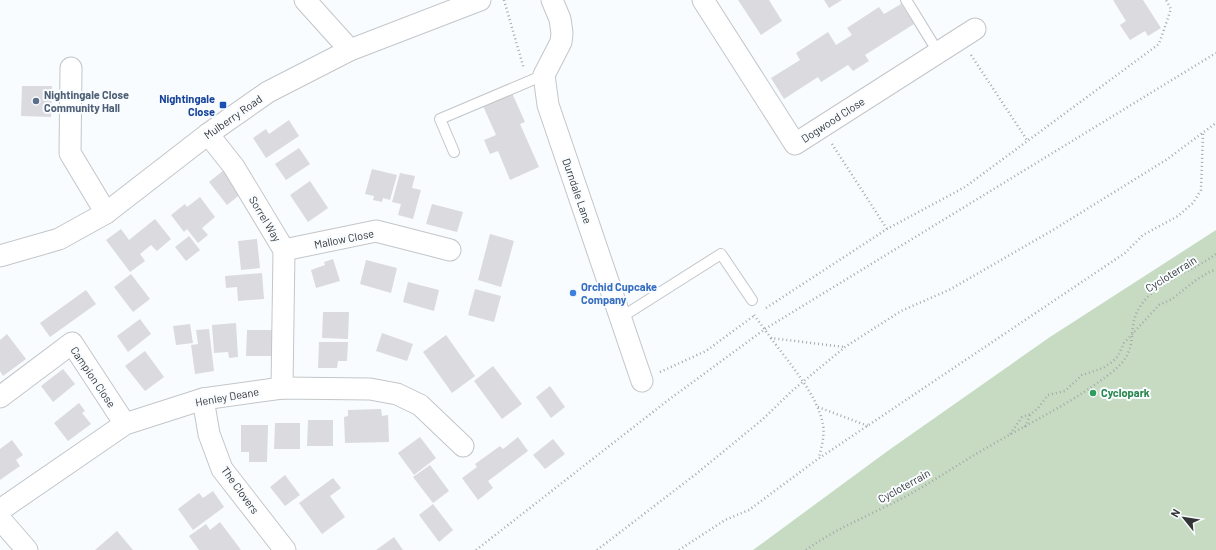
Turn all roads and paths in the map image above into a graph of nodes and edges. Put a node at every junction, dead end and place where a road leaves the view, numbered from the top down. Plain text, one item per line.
1 (305, 0) edge
2 (480, 0) edge
3 (504, 0) edge
4 (552, 0) edge
5 (703, 0) edge
6 (906, 0) edge
7 (1166, 0) edge
8 (967, 33) joint
9 (350, 50) junction
10 (938, 52) junction
11 (1216, 53) edge
12 (71, 68) dead end
13 (536, 79) junction
14 (1216, 123) edge
15 (821, 127) junction
16 (1203, 132) junction
17 (208, 134) junction
18 (1027, 140) junction
19 (454, 152) dead end
20 (106, 213) junction
21 (887, 229) junction
22 (284, 250) junction
23 (450, 250) dead end
24 (1216, 254) edge
25 (0, 256) edge
26 (1216, 270) edge
27 (752, 300) dead end
28 (754, 315) junction
29 (620, 318) junction
30 (765, 330) junction
31 (1133, 334) junction
32 (770, 338) junction
33 (845, 347) junction
34 (642, 381) joint
35 (802, 382) junction
36 (282, 388) junction
37 (0, 397) edge
38 (203, 400) junction
39 (817, 407) junction
40 (1032, 413) junction
41 (125, 424) junction
42 (868, 426) junction
43 (1025, 427) junction
44 (1009, 435) junction
45 (463, 446) dead end
46 (818, 459) junction
47 (0, 510) edge
48 (0, 519) edge
49 (27, 550) edge
50 (285, 550) edge
51 (476, 550) edge
52 (597, 550) edge
53 (679, 550) edge
54 (806, 550) edge

1 - 9 street
2 - 9 street, Mulberry Road
3 - 13 path
4 - 13 street
5 - 15 street, Dogwood Close
6 - 10 lane
7 - 18 path
8 - 10 street, Dogwood Close
8 - 18 path
9 - 17 street, Mulberry Road
10 - 15 street, Dogwood Close
11 - 30 path
12 - 20 street
13 - 19 lane
13 - 29 street, Durndale Lane
14 - 16 path
15 - 21 path
16 - 33 path
16 - 42 path
17 - 20 street, Mulberry Road
17 - 22 street, Sorrel Way
18 - 21 path
20 - 25 street, Mulberry Road
21 - 28 path
22 - 23 street, Mallow Close
22 - 36 street, Sorrel Way
24 - 31 path, Cycloterrain
26 - 31 path, Cycloterrain
27 - 29 lane
28 - 30 path
28 - 34 path
29 - 34 street, Durndale Lane
30 - 32 path
30 - 51 path
31 - 40 path, Cycloterrain
31 - 43 path, Cycloterrain
32 - 33 path
32 - 35 path
33 - 35 path
35 - 39 path
35 - 52 path
36 - 38 street, Henley Deane
36 - 45 street, Henley Deane
37 - 41 street, Campion Close
38 - 41 street, Henley Deane
38 - 50 street, The Clovers
39 - 42 path
39 - 46 path
40 - 43 path
40 - 44 path, Cycloterrain
41 - 47 street, Henley Deane
42 - 46 path
43 - 44 path, Cycloterrain
44 - 54 path, Cycloterrain
46 - 53 path
48 - 49 street

